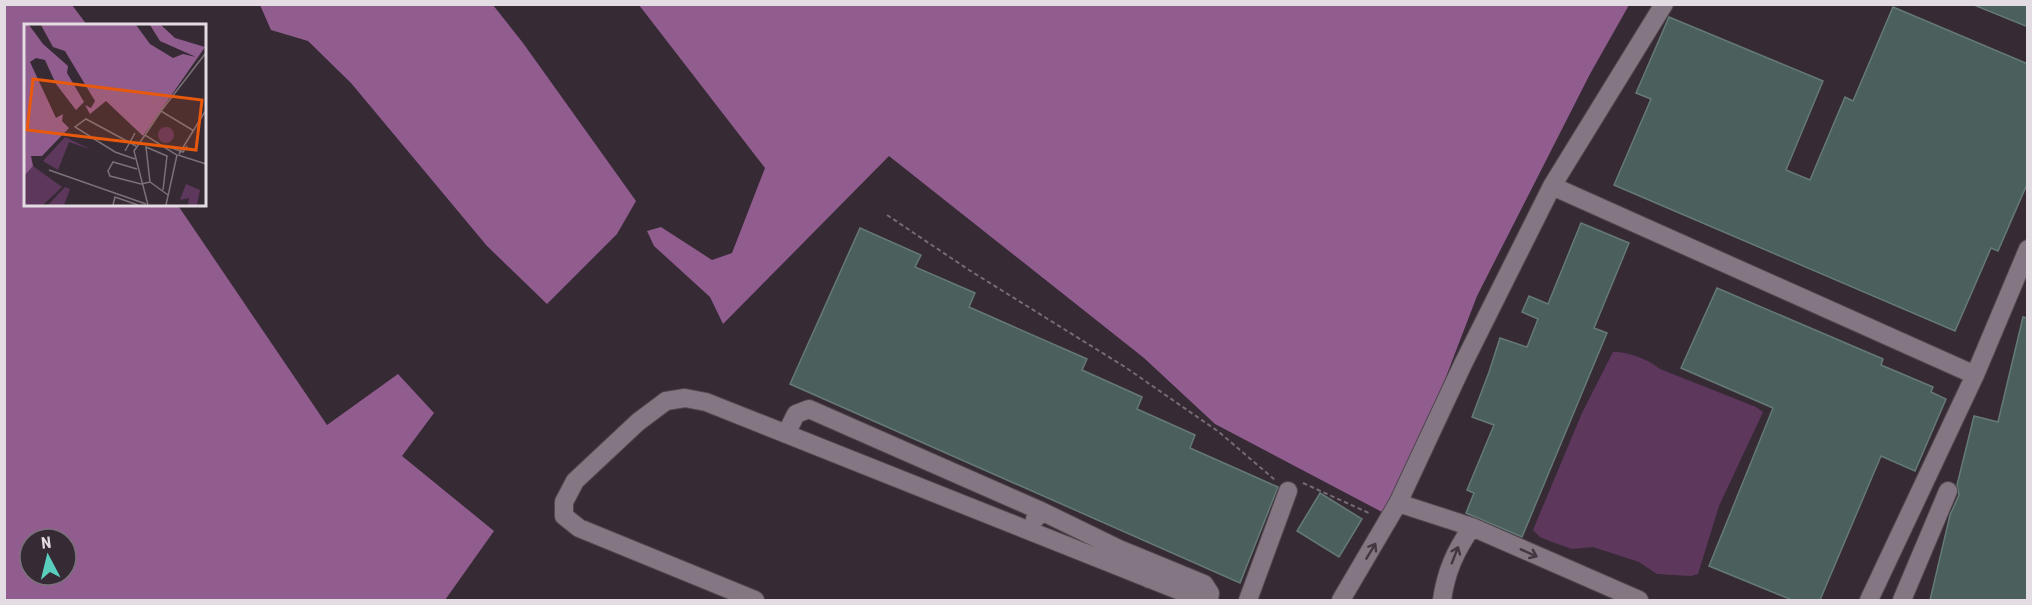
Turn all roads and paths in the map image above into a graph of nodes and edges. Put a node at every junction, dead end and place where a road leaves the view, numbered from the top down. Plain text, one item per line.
1 (1664, 4) edge
2 (1552, 186) junction
3 (887, 215) dead end
4 (2028, 249) edge
5 (1975, 375) junction
6 (786, 434) junction
7 (881, 441) junction
8 (921, 458) junction
9 (869, 467) junction
10 (909, 483) junction
11 (1288, 491) junction
12 (1948, 491) dead end
13 (1002, 494) junction
14 (1398, 503) junction
15 (1041, 511) junction
16 (992, 516) junction
17 (1389, 522) junction
18 (1472, 527) junction
19 (1028, 531) junction
20 (1116, 557) junction
21 (1153, 572) junction
22 (1443, 593) edge
23 (755, 600) edge
24 (1203, 600) edge
25 (1209, 600) edge
26 (1248, 600) edge
27 (1341, 600) edge
28 (1639, 600) edge
29 (1869, 600) edge
30 (1902, 600) edge

1 - 2 lane
2 - 5 lane
2 - 14 lane
3 - 11 path
4 - 5 lane
5 - 29 lane
6 - 7 lane
6 - 9 lane
6 - 23 lane
7 - 8 lane
7 - 9 lane
8 - 10 lane
8 - 13 lane
9 - 10 lane
10 - 16 lane
11 - 17 path
11 - 26 lane
12 - 30 lane
13 - 15 lane
13 - 16 lane
14 - 17 lane
14 - 18 lane
15 - 19 lane
15 - 20 lane
16 - 19 lane
27 -> 17 lane
22 -> 18 lane
18 -> 28 lane
19 - 20 lane
20 - 21 lane
21 - 24 lane
21 - 25 lane

